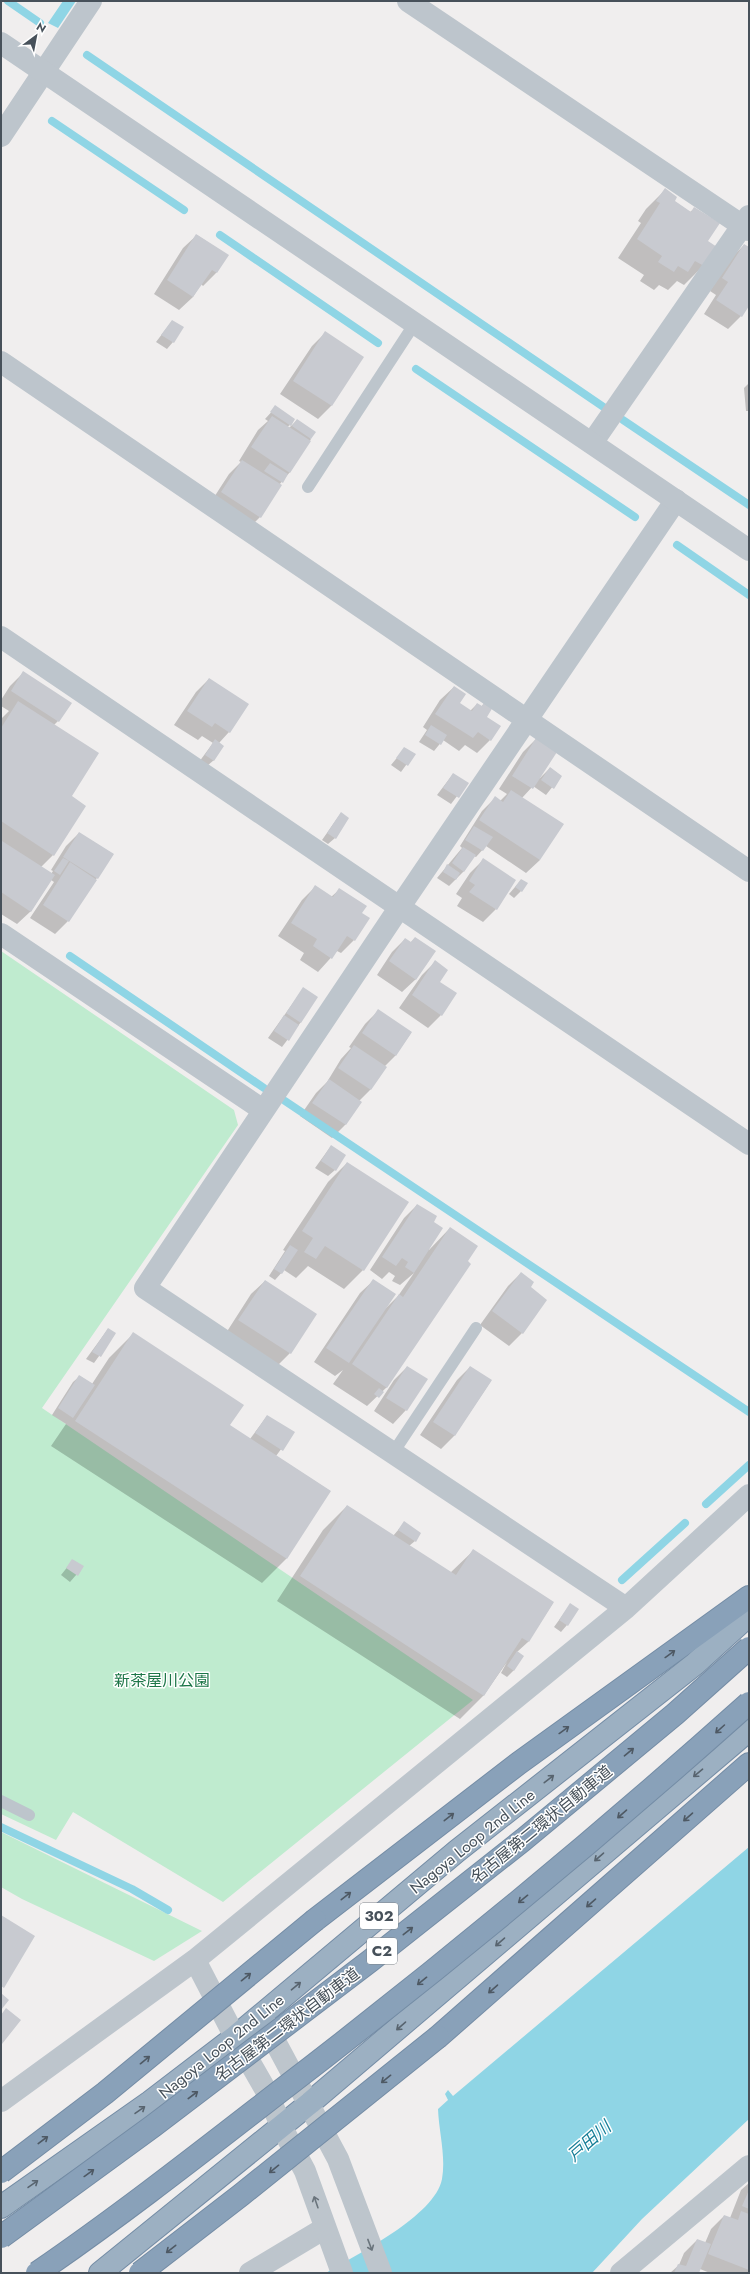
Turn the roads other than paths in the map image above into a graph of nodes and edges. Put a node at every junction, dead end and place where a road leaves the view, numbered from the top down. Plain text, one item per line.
1 (91, 1) edge
2 (408, 1) edge
3 (1, 43) edge
4 (44, 73) junction
5 (1, 136) edge
6 (747, 224) edge
7 (415, 323) junction
8 (1, 362) edge
9 (592, 443) junction
10 (308, 487) dead end
11 (676, 500) junction
12 (749, 550) edge
13 (1, 637) edge
14 (527, 720) junction
15 (749, 871) edge
16 (399, 908) junction
17 (1, 934) edge
18 (264, 1110) junction
19 (749, 1144) edge
20 (476, 1328) dead end
21 (393, 1453) junction
22 (749, 1495) edge
23 (749, 1597) edge
24 (626, 1608) junction
25 (749, 1615) edge
26 (749, 1648) edge
27 (749, 1703) edge
28 (749, 1730) edge
29 (749, 1764) edge
30 (1, 1801) edge
31 (30, 1815) dead end
32 (195, 1960) junction
33 (261, 2015) junction
34 (235, 2037) junction
35 (1, 2100) edge
36 (310, 2103) junction
37 (281, 2126) junction
38 (749, 2166) edge
39 (1, 2172) edge
40 (1, 2207) edge
41 (326, 2230) junction
42 (1, 2237) edge
43 (37, 2273) edge
44 (100, 2273) edge
45 (140, 2273) edge
46 (250, 2273) edge
47 (342, 2273) edge
48 (381, 2273) edge
49 (621, 2273) edge

1 - 4 street
2 - 6 street
3 - 4 street
4 - 5 street
4 - 7 street
6 - 9 street
7 - 9 street
7 - 10 lane
8 - 14 street
9 - 11 street
11 - 12 street
11 - 14 street
13 - 16 street
14 - 15 street
14 - 16 street
16 - 18 street
16 - 19 street
17 - 18 street
18 - 21 street
20 - 21 lane
21 - 24 street
22 - 24 street
39 -> 23 highway, bridge
24 - 32 street
33 -> 25 highway, Nagoya Loop 2nd Line / 302
42 -> 26 highway, 名古屋第二環状自動車道 / C2, bridge
27 -> 43 highway, bridge
28 -> 36 highway
29 -> 45 highway, bridge
30 - 31 lane
32 - 34 street
32 - 35 street
33 - 34 highway, Nagoya Loop 2nd Line / 302
33 - 36 street
34 - 37 street
40 -> 34 highway, Nagoya Loop 2nd Line / 302
36 - 37 highway
36 -> 48 street
41 -> 37 street
37 - 44 highway
38 - 49 street
41 - 46 street
41 - 47 street

